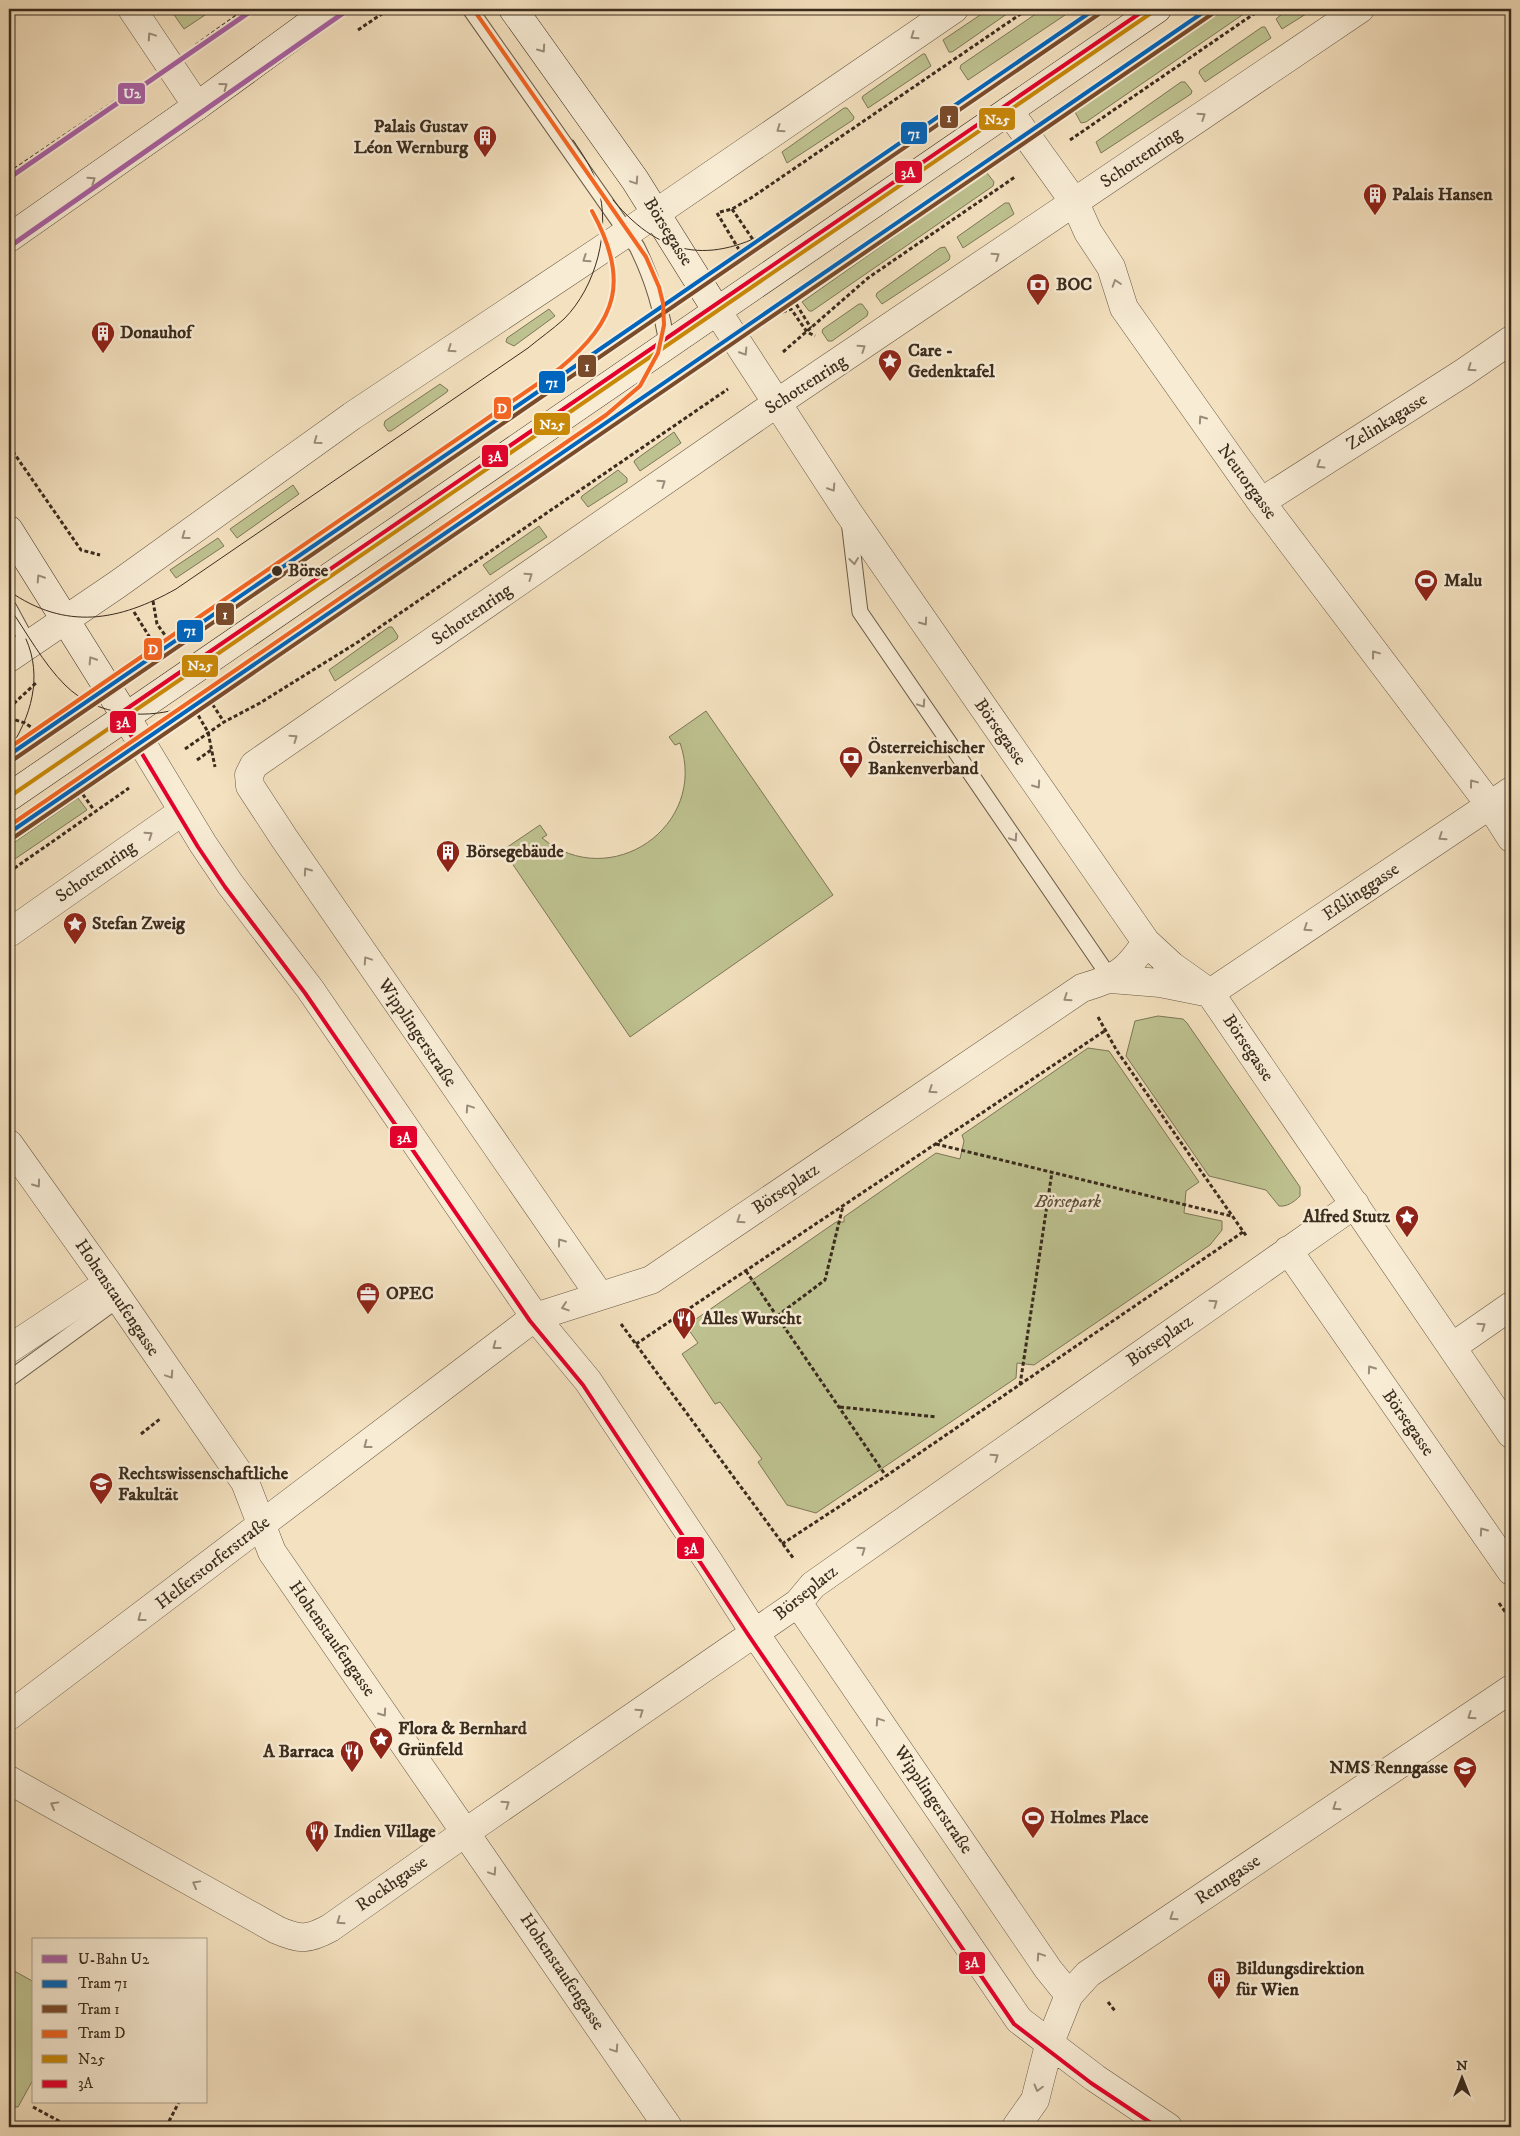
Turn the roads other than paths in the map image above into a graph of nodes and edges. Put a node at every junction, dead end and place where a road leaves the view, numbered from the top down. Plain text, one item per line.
1 (132, 9) edge
2 (330, 9) edge
3 (470, 9) edge
4 (514, 9) edge
5 (954, 9) edge
6 (1157, 9) edge
7 (1360, 9) edge
8 (197, 106) junction
9 (1009, 111) junction
10 (1075, 203) junction
11 (661, 221) junction
12 (627, 232) junction
13 (9, 238) edge
14 (717, 311) junction
15 (1511, 340) edge
16 (667, 345) junction
17 (777, 403) junction
18 (1261, 502) junction
19 (848, 512) junction
20 (9, 530) edge
21 (9, 608) edge
22 (66, 619) junction
23 (19, 652) edge
24 (126, 717) junction
25 (254, 766) joint
26 (9, 797) edge
27 (1500, 798) edge
28 (183, 811) junction
29 (1511, 838) edge
30 (9, 933) edge
31 (1146, 942) junction
32 (1111, 979) junction
33 (1210, 993) junction
34 (9, 1144) edge
35 (1354, 1204) junction
36 (1288, 1250) junction
37 (114, 1291) junction
38 (600, 1296) junction
39 (1511, 1306) edge
40 (535, 1317) junction
41 (1452, 1347) junction
42 (9, 1349) edge
43 (9, 1379) edge
44 (1511, 1434) edge
45 (260, 1526) junction
46 (1511, 1571) edge
47 (798, 1603) junction
48 (754, 1632) junction
49 (1511, 1689) edge
50 (9, 1716) edge
51 (9, 1780) edge
52 (466, 1832) junction
53 (1069, 1995) junction
54 (1049, 2045) junction
55 (668, 2127) edge
56 (1016, 2127) edge
57 (1168, 2127) edge

8 -> 1 street
8 -> 2 street
3 - 12 lane
4 -> 11 street, Börsegasse
5 -> 11 street
6 - 9 street
10 -> 7 street, Schottenring
13 -> 8 street
9 - 10 street, Neutorgasse
9 - 14 street
17 -> 10 street, Schottenring
18 -> 10 street, Neutorgasse
11 - 12 street
11 - 14 street, Börsegasse
12 - 16 lane
12 -> 22 street
14 - 16 street
14 -> 17 street, Börsegasse
15 -> 18 street, Zelinkagasse
16 - 24 street
17 -> 19 street, Börsegasse
25 -> 17 street, Schottenring
27 -> 18 street, Neutorgasse
19 -> 31 street, Börsegasse
19 -> 32 lane
22 -> 20 street
21 - 23 lane
22 - 23 street
24 -> 22 street
24 - 26 street
24 - 28 street
38 -> 25 street, Wipplingerstraße
27 - 29 street, Neutorgasse
27 -> 33 street, Eßlinggasse
30 -> 28 street, Schottenring
28 - 40 street
31 - 32 street, Börseplatz
31 - 33 street, Börsegasse
32 - 33 street, Börseplatz
32 -> 38 street, Börseplatz
33 - 35 street, Börsegasse
34 -> 37 street, Hohenstaufengasse
35 - 36 street, Börseplatz
35 - 41 street, Börsegasse
46 -> 36 street, Börsegasse
47 -> 36 street, Börseplatz
37 - 42 street
37 - 43 lane
37 -> 45 street, Hohenstaufengasse
38 -> 40 street, Börseplatz
41 -> 39 street
40 -> 45 street, Helferstorferstraße
40 - 48 street, Börseplatz
41 - 44 street, Börsegasse
45 -> 50 street, Helferstorferstraße
45 -> 52 street, Hohenstaufengasse
47 - 48 street, Börseplatz
53 -> 47 street, Wipplingerstraße
52 -> 48 street, Rockhgasse
48 - 54 street
49 -> 53 street, Renngasse
52 -> 51 street, Rockhgasse
52 -> 55 street, Hohenstaufengasse
53 - 54 street, Renngasse
54 -> 56 street, Renngasse
54 - 57 street

